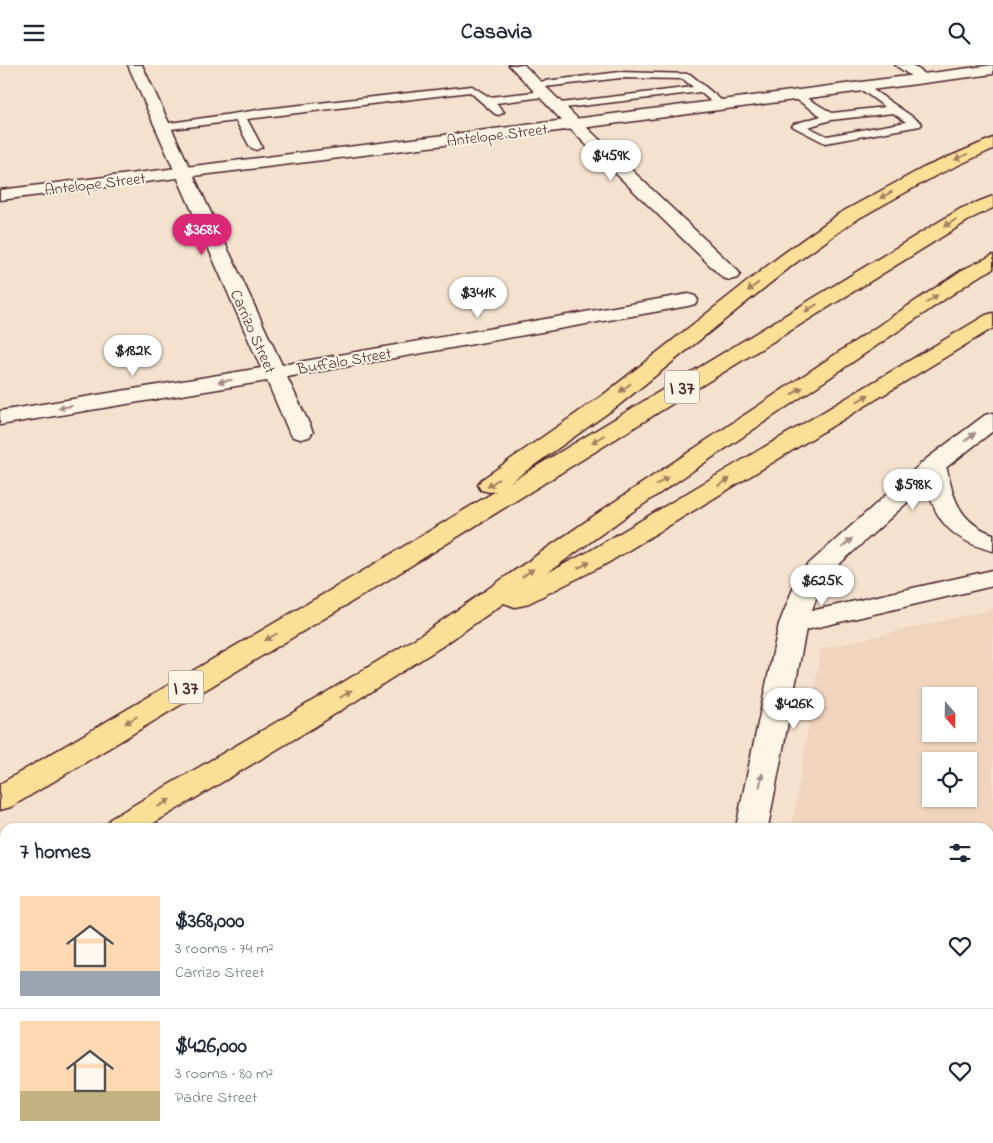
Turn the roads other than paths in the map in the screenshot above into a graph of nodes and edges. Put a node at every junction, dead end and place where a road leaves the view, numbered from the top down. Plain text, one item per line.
1 (136, 65) edge
2 (516, 65) edge
3 (902, 65) edge
4 (993, 69) edge
5 (923, 78) junction
6 (862, 86) junction
7 (702, 89) junction
8 (546, 95) junction
9 (797, 95) junction
10 (487, 101) junction
11 (722, 105) junction
12 (896, 109) junction
13 (500, 112) dead end
14 (240, 117) junction
15 (830, 117) junction
16 (574, 125) junction
17 (163, 127) junction
18 (993, 143) edge
19 (256, 147) dead end
20 (182, 172) junction
21 (0, 195) edge
22 (993, 201) edge
23 (993, 261) edge
24 (730, 274) dead end
25 (688, 301) dead end
26 (993, 319) edge
27 (273, 373) junction
28 (0, 418) edge
29 (993, 420) edge
30 (301, 433) dead end
31 (934, 465) junction
32 (993, 543) edge
33 (993, 578) edge
34 (304, 617) junction
35 (793, 624) junction
36 (431, 641) junction
37 (0, 799) edge
38 (129, 823) edge
39 (753, 823) edge

1 - 17 street, Carrizo Street
2 - 8 street
3 - 5 street
4 - 5 street, Antelope Street
5 - 6 street, Antelope Street
6 - 9 street, Antelope Street
6 - 12 lane
7 - 8 lane
7 - 8 lane
7 - 11 lane
8 - 10 lane
8 - 16 street
9 - 11 street, Antelope Street
9 - 15 lane
10 - 13 lane
10 - 14 lane
11 - 16 street, Antelope Street
12 - 15 lane
12 - 15 lane
14 - 17 lane
14 - 19 lane
16 - 20 street, Antelope Street
16 - 24 street
17 - 20 street, Carrizo Street
18 -> 34 highway
20 - 21 street, Antelope Street
20 - 27 street, Carrizo Street
22 -> 34 highway, I 37
36 -> 23 highway
25 - 27 street, Buffalo Street
36 -> 26 highway
27 -> 28 street, Buffalo Street
27 - 30 street, Carrizo Street
31 -> 29 street
31 - 32 street
35 -> 31 street
33 - 35 street
34 -> 37 highway, I 37
39 -> 35 street
38 -> 36 highway

